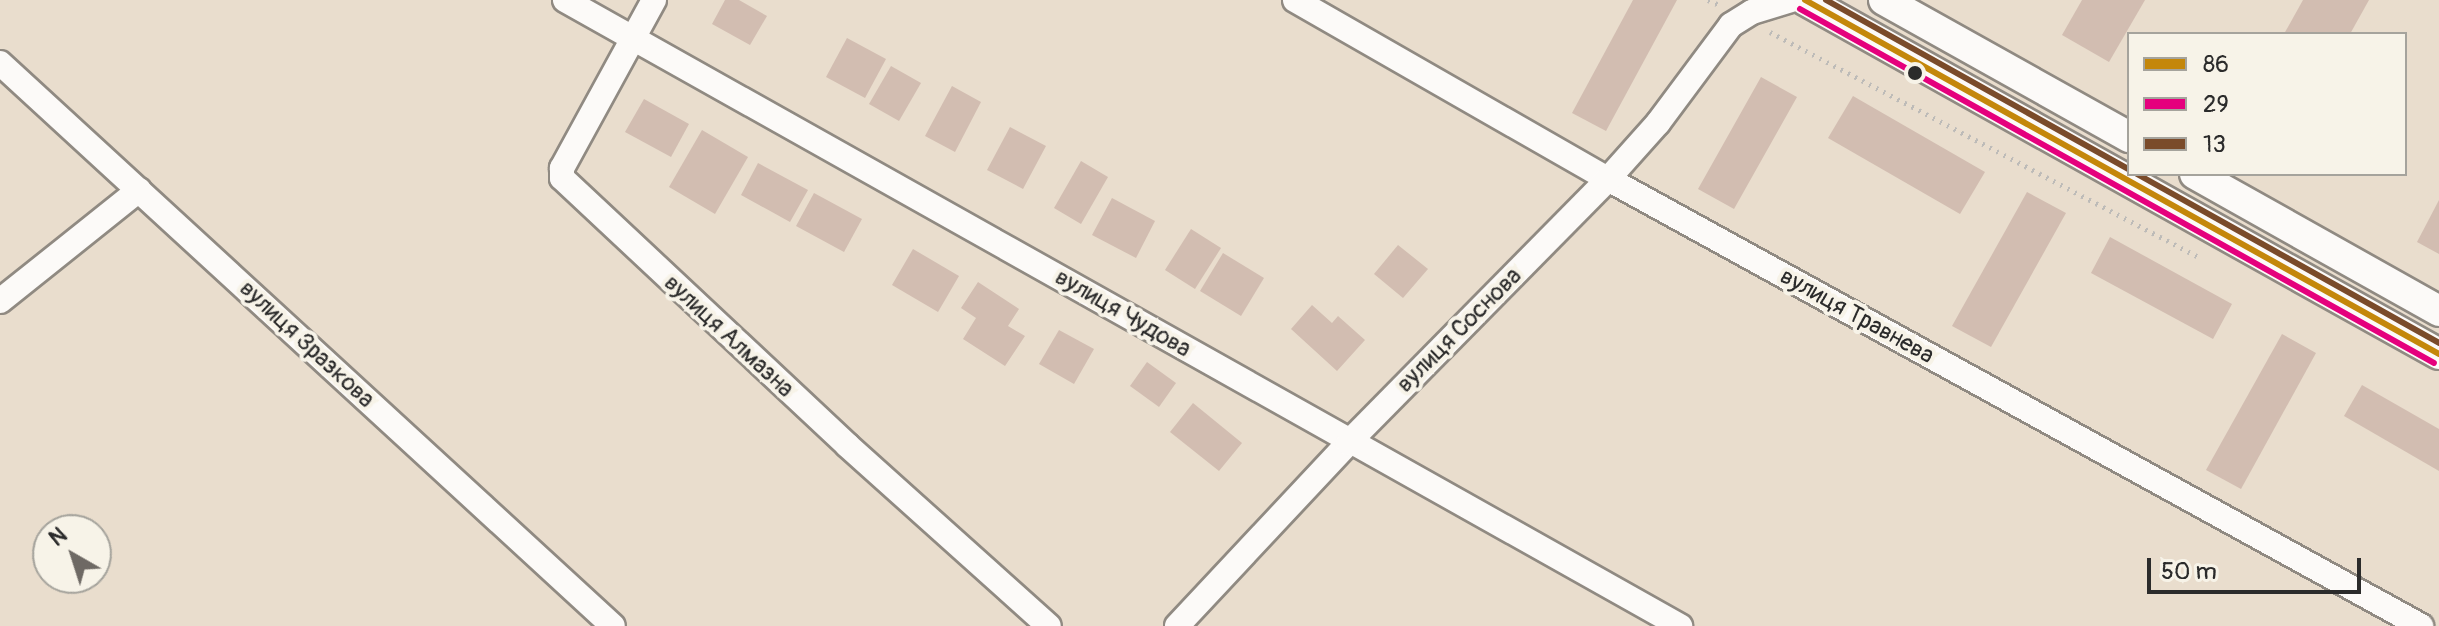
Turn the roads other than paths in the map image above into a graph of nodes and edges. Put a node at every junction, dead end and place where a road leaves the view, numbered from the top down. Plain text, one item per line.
1 (565, 0) edge
2 (654, 0) edge
3 (1295, 0) edge
4 (1791, 0) edge
5 (1805, 0) edge
6 (1884, 0) edge
7 (1737, 14) edge
8 (632, 38) junction
9 (0, 63) edge
10 (2127, 136) edge
11 (2199, 176) edge
12 (1608, 179) junction
13 (139, 190) junction
14 (0, 301) edge
15 (2439, 311) edge
16 (2439, 354) edge
17 (1348, 443) junction
18 (613, 626) edge
19 (1049, 626) edge
20 (1177, 626) edge
21 (1680, 626) edge
22 (2421, 626) edge

1 - 8 street, вулиця Чудова
2 - 8 street, вулиця Алмазна
3 - 12 street, вулиця Травнева
4 - 7 street
5 - 16 street
6 - 10 street
7 - 12 street, вулиця Соснова
8 - 17 street, вулиця Чудова
8 - 19 street, вулиця Алмазна
9 - 13 street, вулиця Зразкова
11 - 15 street
12 - 17 street, вулиця Соснова
12 - 22 street, вулиця Травнева
13 - 14 street
13 - 18 street, вулиця Зразкова
17 - 20 street, вулиця Соснова
17 - 21 street, вулиця Чудова

